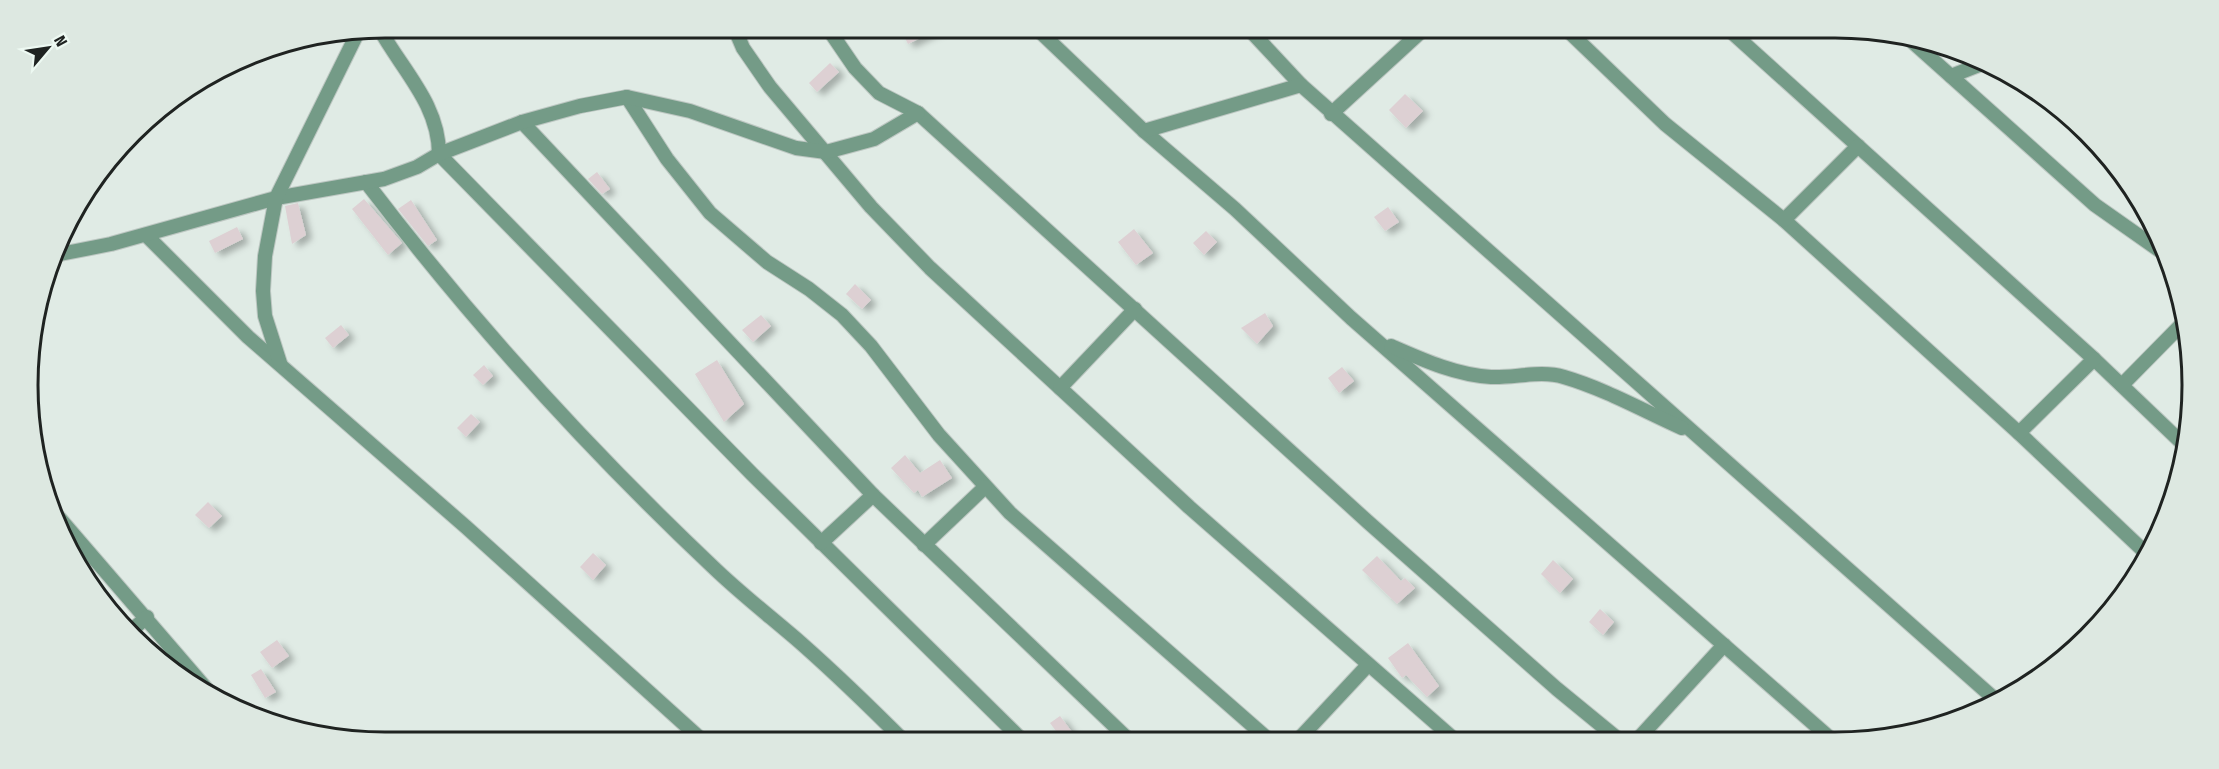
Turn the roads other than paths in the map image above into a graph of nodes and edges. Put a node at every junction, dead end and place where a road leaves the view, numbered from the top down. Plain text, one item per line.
1 (386, 38) edge
2 (740, 38) edge
3 (835, 38) edge
4 (1047, 38) edge
5 (1257, 38) edge
6 (1414, 38) edge
7 (1575, 38) edge
8 (1738, 38) edge
9 (355, 39) edge
10 (1919, 48) edge
11 (1974, 67) edge
12 (1951, 76) junction
13 (1301, 85) junction
14 (627, 97) junction
15 (918, 113) junction
16 (1331, 114) junction
17 (522, 122) junction
18 (1144, 131) junction
19 (1858, 146) junction
20 (826, 152) junction
21 (439, 154) junction
22 (366, 182) junction
23 (276, 198) junction
24 (1784, 220) junction
25 (146, 235) junction
26 (2152, 245) edge
27 (64, 253) edge
28 (1135, 309) junction
29 (2177, 329) edge
30 (1378, 340) junction
31 (2094, 359) junction
32 (281, 365) junction
33 (2122, 385) junction
34 (1060, 388) junction
35 (2019, 433) junction
36 (1696, 434) junction
37 (2178, 438) edge
38 (986, 487) junction
39 (873, 495) junction
40 (69, 529) edge
41 (821, 543) junction
42 (924, 545) junction
43 (2141, 548) edge
44 (147, 617) junction
45 (136, 627) edge
46 (1724, 645) junction
47 (1368, 664) junction
48 (195, 675) edge
49 (1990, 695) edge
50 (692, 732) edge
51 (895, 732) edge
52 (1014, 732) edge
53 (1121, 732) edge
54 (1260, 732) edge
55 (1305, 732) edge
56 (1446, 732) edge
57 (1609, 732) edge
58 (1644, 732) edge
59 (1823, 732) edge

1 - 21 street
2 - 20 street
3 - 15 street
4 - 18 street
5 - 13 street
6 - 16 street
7 - 24 street
8 - 19 street
9 - 23 street
10 - 12 street
11 - 12 street
12 - 26 street
13 - 16 street
13 - 18 street
14 - 17 street
14 - 20 street
14 - 38 street
15 - 20 street
15 - 28 street
16 - 36 street
17 - 21 street
17 - 39 street
18 - 30 street
19 - 24 street
19 - 31 street
20 - 34 street
21 - 22 street
21 - 41 street
22 - 23 street
22 - 51 street
23 - 25 street
23 - 32 street
24 - 35 street
25 - 27 street
25 - 32 street
28 - 34 street
28 - 57 street
29 - 33 street
30 - 36 street
30 - 46 street
31 - 33 street
31 - 35 street
32 - 50 street
33 - 37 street
34 - 47 street
35 - 43 street
36 - 49 street
38 - 42 street
38 - 54 street
39 - 41 street
39 - 42 street
40 - 44 street
41 - 52 street
42 - 53 street
44 - 45 street
44 - 48 street
46 - 58 street
46 - 59 street
47 - 55 street
47 - 56 street

